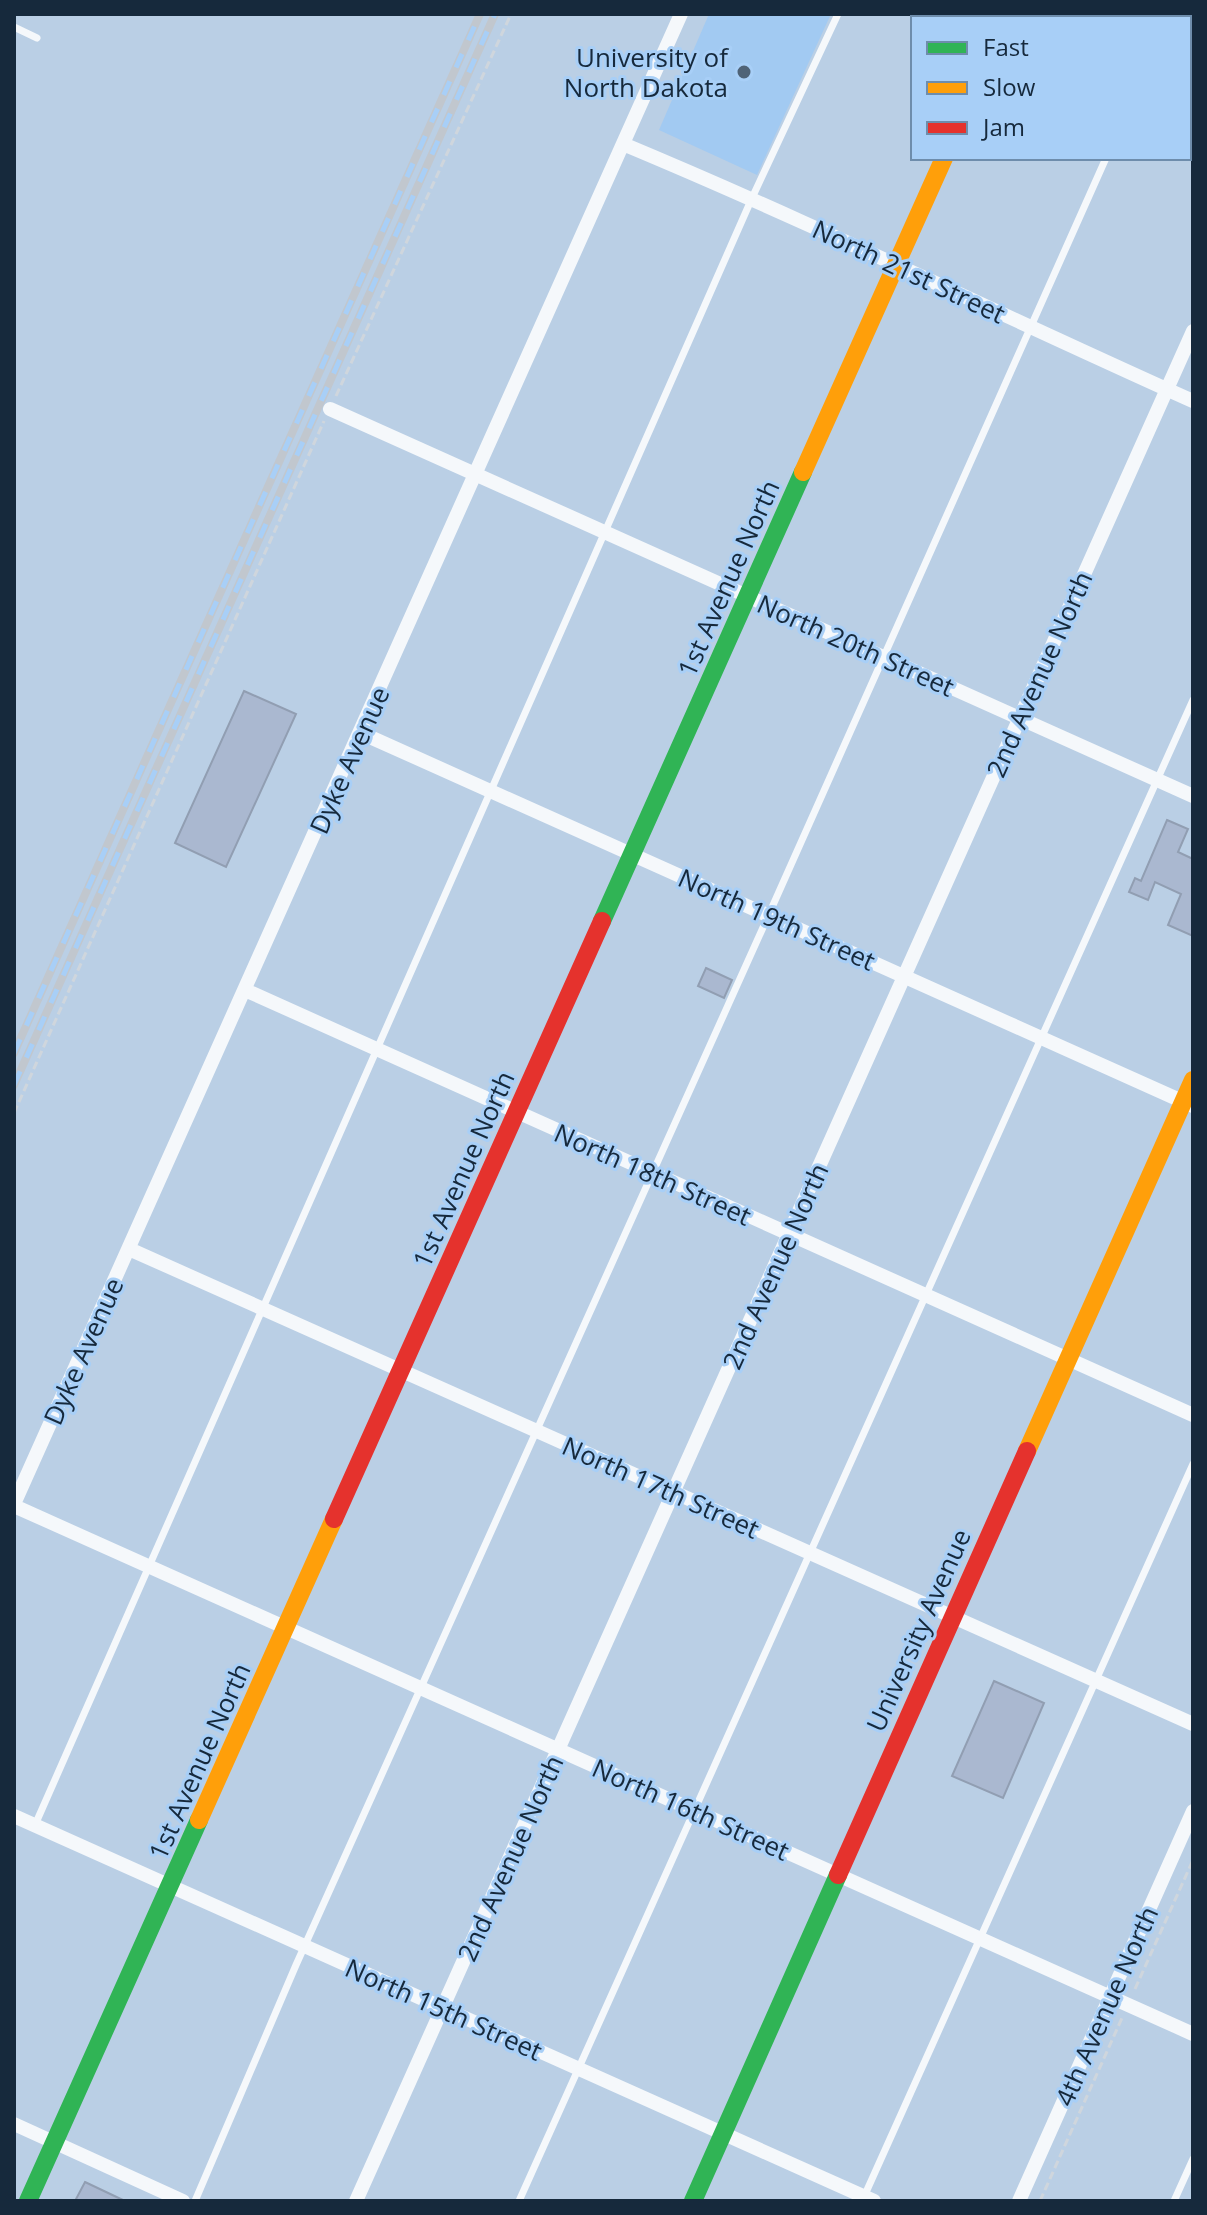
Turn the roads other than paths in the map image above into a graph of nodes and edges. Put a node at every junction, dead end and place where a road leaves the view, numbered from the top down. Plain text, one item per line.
1 (681, 14) edge
2 (838, 14) edge
3 (14, 27) edge
4 (37, 38) dead end
5 (623, 144) junction
6 (943, 160) edge
7 (1105, 160) edge
8 (752, 198) junction
9 (896, 266) junction
10 (1030, 327) junction
11 (1193, 331) edge
12 (1167, 389) junction
13 (1193, 401) edge
14 (330, 409) road end
15 (476, 473) junction
16 (605, 532) junction
17 (749, 597) junction
18 (882, 657) junction
19 (1193, 700) edge
20 (1019, 719) junction
21 (361, 733) junction
22 (1157, 780) junction
23 (491, 791) junction
24 (1193, 796) edge
25 (632, 855) junction
26 (768, 917) junction
27 (904, 976) junction
28 (245, 990) junction
29 (1042, 1037) junction
30 (378, 1050) junction
31 (1193, 1080) edge
32 (1188, 1104) edge
33 (517, 1113) junction
34 (651, 1174) junction
35 (789, 1234) junction
36 (129, 1249) junction
37 (925, 1296) junction
38 (263, 1308) junction
39 (1068, 1359) junction
40 (402, 1370) junction
41 (1193, 1415) edge
42 (536, 1430) junction
43 (1193, 1464) edge
44 (673, 1492) junction
45 (14, 1505) edge
46 (810, 1553) junction
47 (149, 1566) junction
48 (953, 1617) junction
49 (287, 1628) junction
50 (1095, 1681) junction
51 (420, 1688) junction
52 (1193, 1724) edge
53 (558, 1750) junction
54 (694, 1811) junction
55 (1193, 1811) edge
56 (14, 1816) edge
57 (35, 1825) junction
58 (837, 1875) junction
59 (171, 1887) junction
60 (980, 1939) junction
61 (305, 1946) junction
62 (1111, 1997) junction
63 (443, 2008) junction
64 (1193, 2034) edge
65 (578, 2069) junction
66 (14, 2124) edge
67 (722, 2134) junction
68 (55, 2142) junction
69 (1193, 2159) edge
70 (866, 2200) edge
71 (28, 2201) edge
72 (183, 2201) edge
73 (195, 2201) edge
74 (356, 2201) edge
75 (519, 2201) edge
76 (693, 2201) edge
77 (1019, 2201) edge
78 (1174, 2201) edge

1 - 5 street, Dyke Avenue
2 - 8 lane
3 - 4 lane
5 - 8 street, North 21st Street
5 - 15 street, Dyke Avenue
6 - 9 street, 1st Avenue North
7 - 10 lane
8 - 9 street, North 21st Street
8 - 16 lane
9 - 10 street, North 21st Street
9 - 17 street, 1st Avenue North
10 - 12 street, North 21st Street
10 - 18 lane
11 - 12 street, 2nd Avenue North
12 - 13 street, North 21st Street
12 - 20 street, 2nd Avenue North
14 - 15 street, North 20th Street
15 - 16 street, North 20th Street
15 - 21 street, Dyke Avenue
16 - 17 street, North 20th Street
16 - 23 lane
17 - 18 street, North 20th Street
17 - 25 street, 1st Avenue North
18 - 20 street, North 20th Street
18 - 26 lane
19 - 22 lane
20 - 22 street, North 20th Street
20 - 27 street, 2nd Avenue North
21 - 23 street, North 19th Street
21 - 28 street, Dyke Avenue
22 - 24 street, North 20th Street
22 - 29 lane
23 - 25 street, North 19th Street
23 - 30 lane
25 - 26 street, North 19th Street
25 - 33 street, 1st Avenue North
26 - 27 street, North 19th Street
26 - 34 lane
27 - 29 street, North 19th Street
27 - 35 street, 2nd Avenue North
28 - 30 street, North 18th Street
28 - 36 street, Dyke Avenue
29 - 32 street, North 19th Street
29 - 37 lane
30 - 33 street, North 18th Street
30 - 38 lane
31 - 32 street, University Avenue
32 - 39 street, University Avenue
33 - 34 street, North 18th Street
33 - 40 street, 1st Avenue North
34 - 35 street, North 18th Street
34 - 42 lane
35 - 37 street, North 18th Street
35 - 44 street, 2nd Avenue North
36 - 38 street, North 17th Street
36 - 45 street, Dyke Avenue
37 - 39 street, North 18th Street
37 - 46 lane
38 - 40 street, North 17th Street
38 - 47 lane
39 - 41 street, North 18th Street
39 - 48 street, University Avenue
40 - 42 street, North 17th Street
40 - 49 street, 1st Avenue North
42 - 44 street, North 17th Street
42 - 51 lane
43 - 50 lane
44 - 46 street, North 17th Street
44 - 53 street, 2nd Avenue North
45 - 47 street, North 16th Street
46 - 48 street, North 17th Street
46 - 54 lane
47 - 49 street, North 16th Street
47 - 57 lane
48 - 50 street, North 17th Street
48 - 58 street, University Avenue
49 - 51 street, North 16th Street
49 - 59 street, 1st Avenue North
50 - 52 street, North 17th Street
50 - 60 lane
51 - 53 street, North 16th Street
51 - 61 lane
53 - 54 street, North 16th Street
53 - 63 street, 2nd Avenue North
54 - 58 street, North 16th Street
54 - 65 lane
55 - 62 street, 4th Avenue North
56 - 57 street, North 15th Street
57 - 59 street, North 15th Street
58 - 60 street, North 16th Street
58 - 67 street, University Avenue
59 - 61 street, North 15th Street
59 - 68 street, 1st Avenue North
60 - 62 street, North 16th Street
60 - 70 lane
61 - 63 street, North 15th Street
61 - 73 lane
62 - 64 street, North 16th Street
62 - 77 street, 4th Avenue North
63 - 65 street, North 15th Street
63 - 74 street, 2nd Avenue North
65 - 67 street, North 15th Street
65 - 75 lane
66 - 68 street
67 - 70 street, North 15th Street
67 - 76 street, University Avenue
68 - 71 street, 1st Avenue North
68 - 72 street
69 - 78 lane

